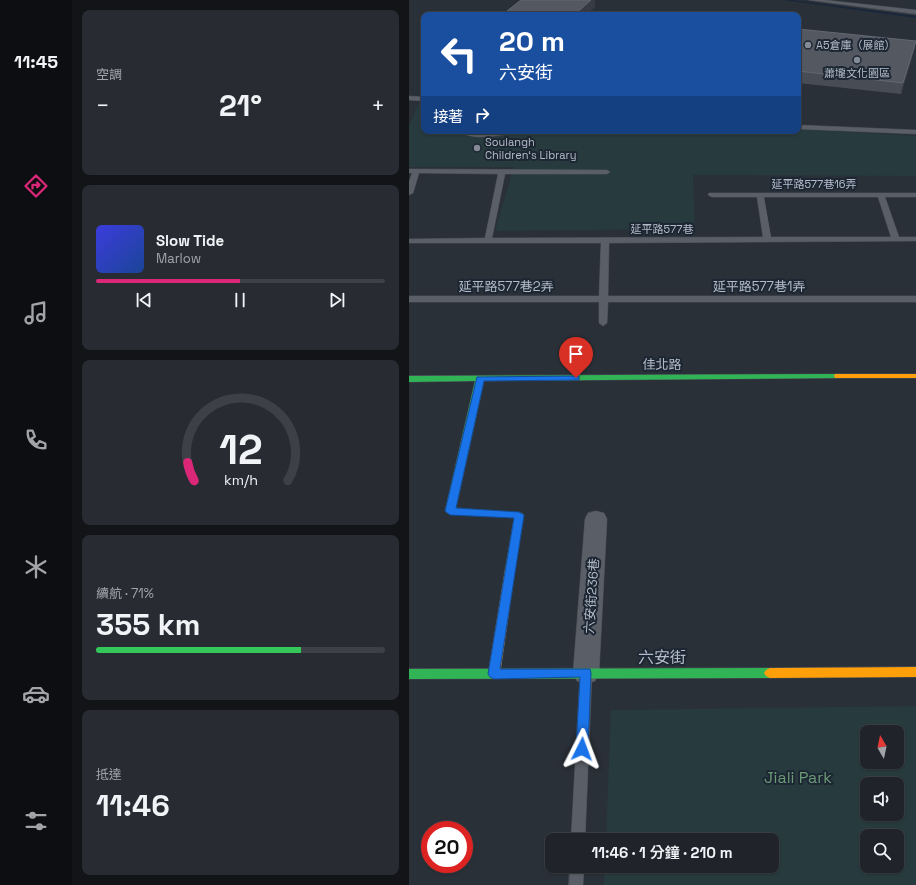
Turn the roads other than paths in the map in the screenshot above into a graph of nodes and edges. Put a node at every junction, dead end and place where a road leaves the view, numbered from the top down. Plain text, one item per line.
1 (812, 0) edge
2 (869, 0) edge
3 (860, 7) junction
4 (916, 12) edge
5 (409, 98) edge
6 (421, 100) edge
7 (801, 126) edge
8 (916, 132) edge
9 (413, 171) edge
10 (502, 171) junction
11 (607, 172) dead end
12 (409, 193) edge
13 (712, 195) dead end
14 (760, 195) junction
15 (881, 195) junction
16 (916, 195) edge
17 (767, 239) junction
18 (896, 239) junction
19 (916, 239) edge
20 (605, 240) junction
21 (409, 241) edge
22 (488, 241) junction
23 (409, 299) edge
24 (916, 299) edge
25 (603, 300) junction
26 (603, 323) dead end
27 (916, 376) edge
28 (409, 379) edge
29 (480, 379) junction
30 (596, 520) dead end
31 (916, 672) edge
32 (586, 673) junction
33 (409, 674) edge
34 (494, 674) junction
35 (578, 833) edge
36 (577, 873) edge
37 (576, 885) edge

1 - 3 lane
2 - 3 lane
3 - 4 lane
5 - 6 lane
7 - 8 lane
9 - 10 lane
9 - 12 lane
10 - 11 lane
10 - 22 lane
13 - 14 lane, 延平路577巷16弄
14 - 15 lane, 延平路577巷16弄
14 - 17 lane
15 - 16 lane, 延平路577巷16弄
15 - 18 lane
17 - 18 lane, 延平路577巷
17 - 20 lane, 延平路577巷
18 - 19 lane, 延平路577巷
20 - 22 lane, 延平路577巷
20 - 25 lane
21 - 22 lane, 延平路577巷
23 - 25 lane, 延平路577巷2弄
24 - 25 lane, 延平路577巷1弄
25 - 26 lane
27 - 29 street, 佳北路
28 - 29 street, 佳北路
29 - 34 street
30 - 32 street, 六安街236巷
31 - 32 street, 六安街
32 - 34 street, 六安街
32 - 35 lane
33 - 34 street, 六安街
36 - 37 lane

